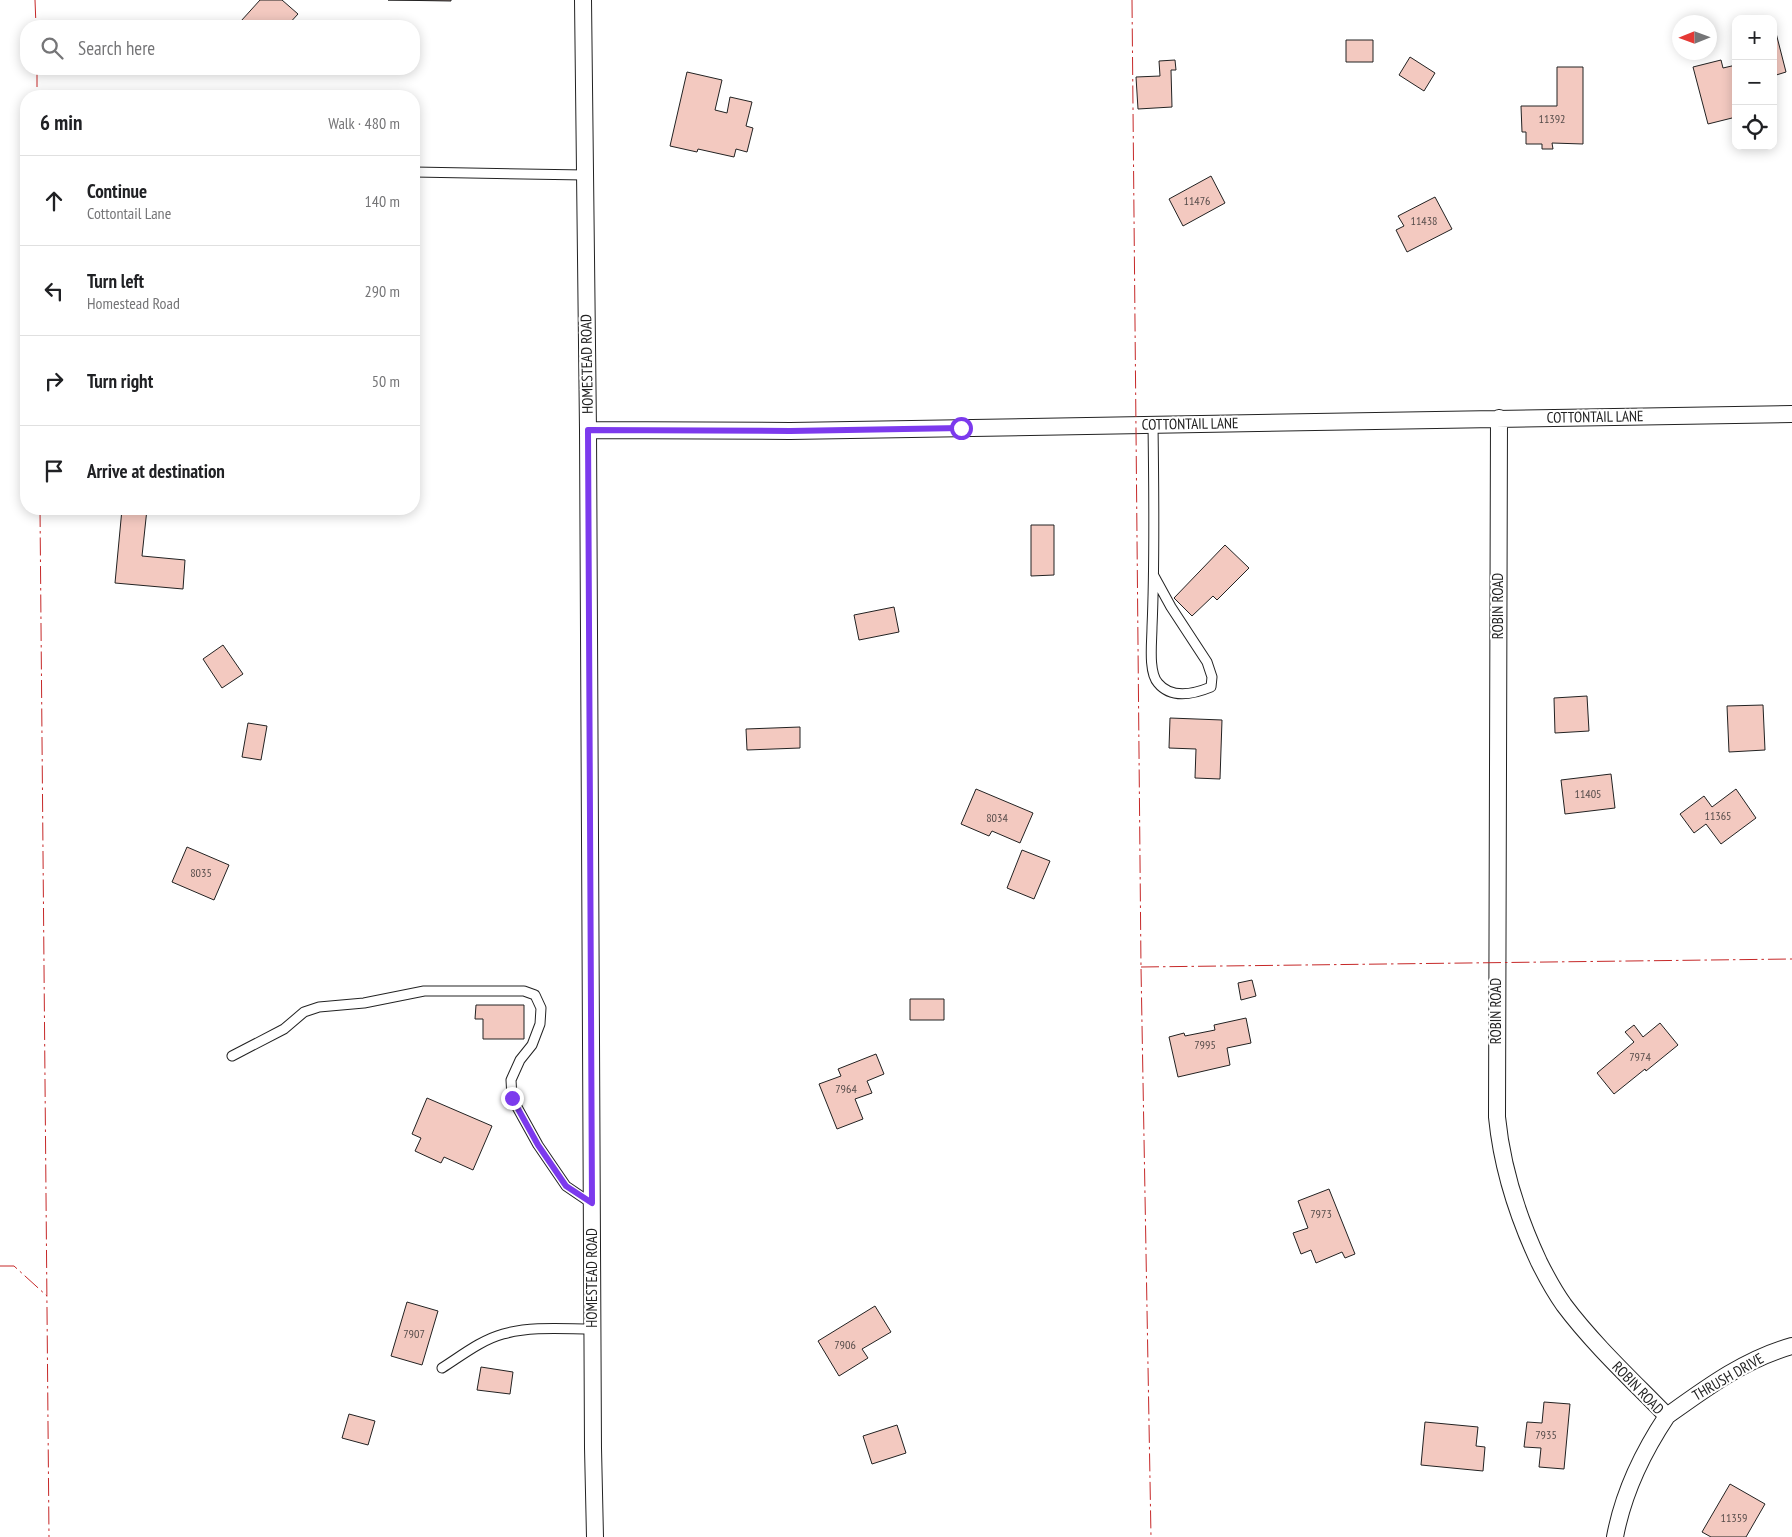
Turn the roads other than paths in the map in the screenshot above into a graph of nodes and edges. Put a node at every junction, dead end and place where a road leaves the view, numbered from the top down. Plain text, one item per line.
1 (583, 0) edge
2 (420, 172) edge
3 (585, 175) junction
4 (1792, 414) edge
5 (1498, 418) junction
6 (1153, 425) junction
7 (588, 430) junction
8 (1154, 576) junction
9 (232, 1056) dead end
10 (592, 1203) junction
11 (592, 1329) junction
12 (1792, 1346) edge
13 (442, 1368) dead end
14 (1667, 1416) junction
15 (595, 1537) edge
16 (1616, 1537) edge

1 - 3 street, HOMESTEAD ROAD
2 - 3 lane
3 - 7 street, HOMESTEAD ROAD
4 - 5 street, COTTONTAIL LANE
5 - 6 street, COTTONTAIL LANE
5 - 14 street, ROBIN ROAD
6 - 7 street, COTTONTAIL LANE
6 - 8 lane
7 - 10 street, HOMESTEAD ROAD
8 - 8 lane
9 - 10 lane
10 - 11 street, HOMESTEAD ROAD
11 - 13 lane
11 - 15 street, HOMESTEAD ROAD
12 - 14 street, THRUSH DRIVE
14 - 16 street, ROBIN ROAD

